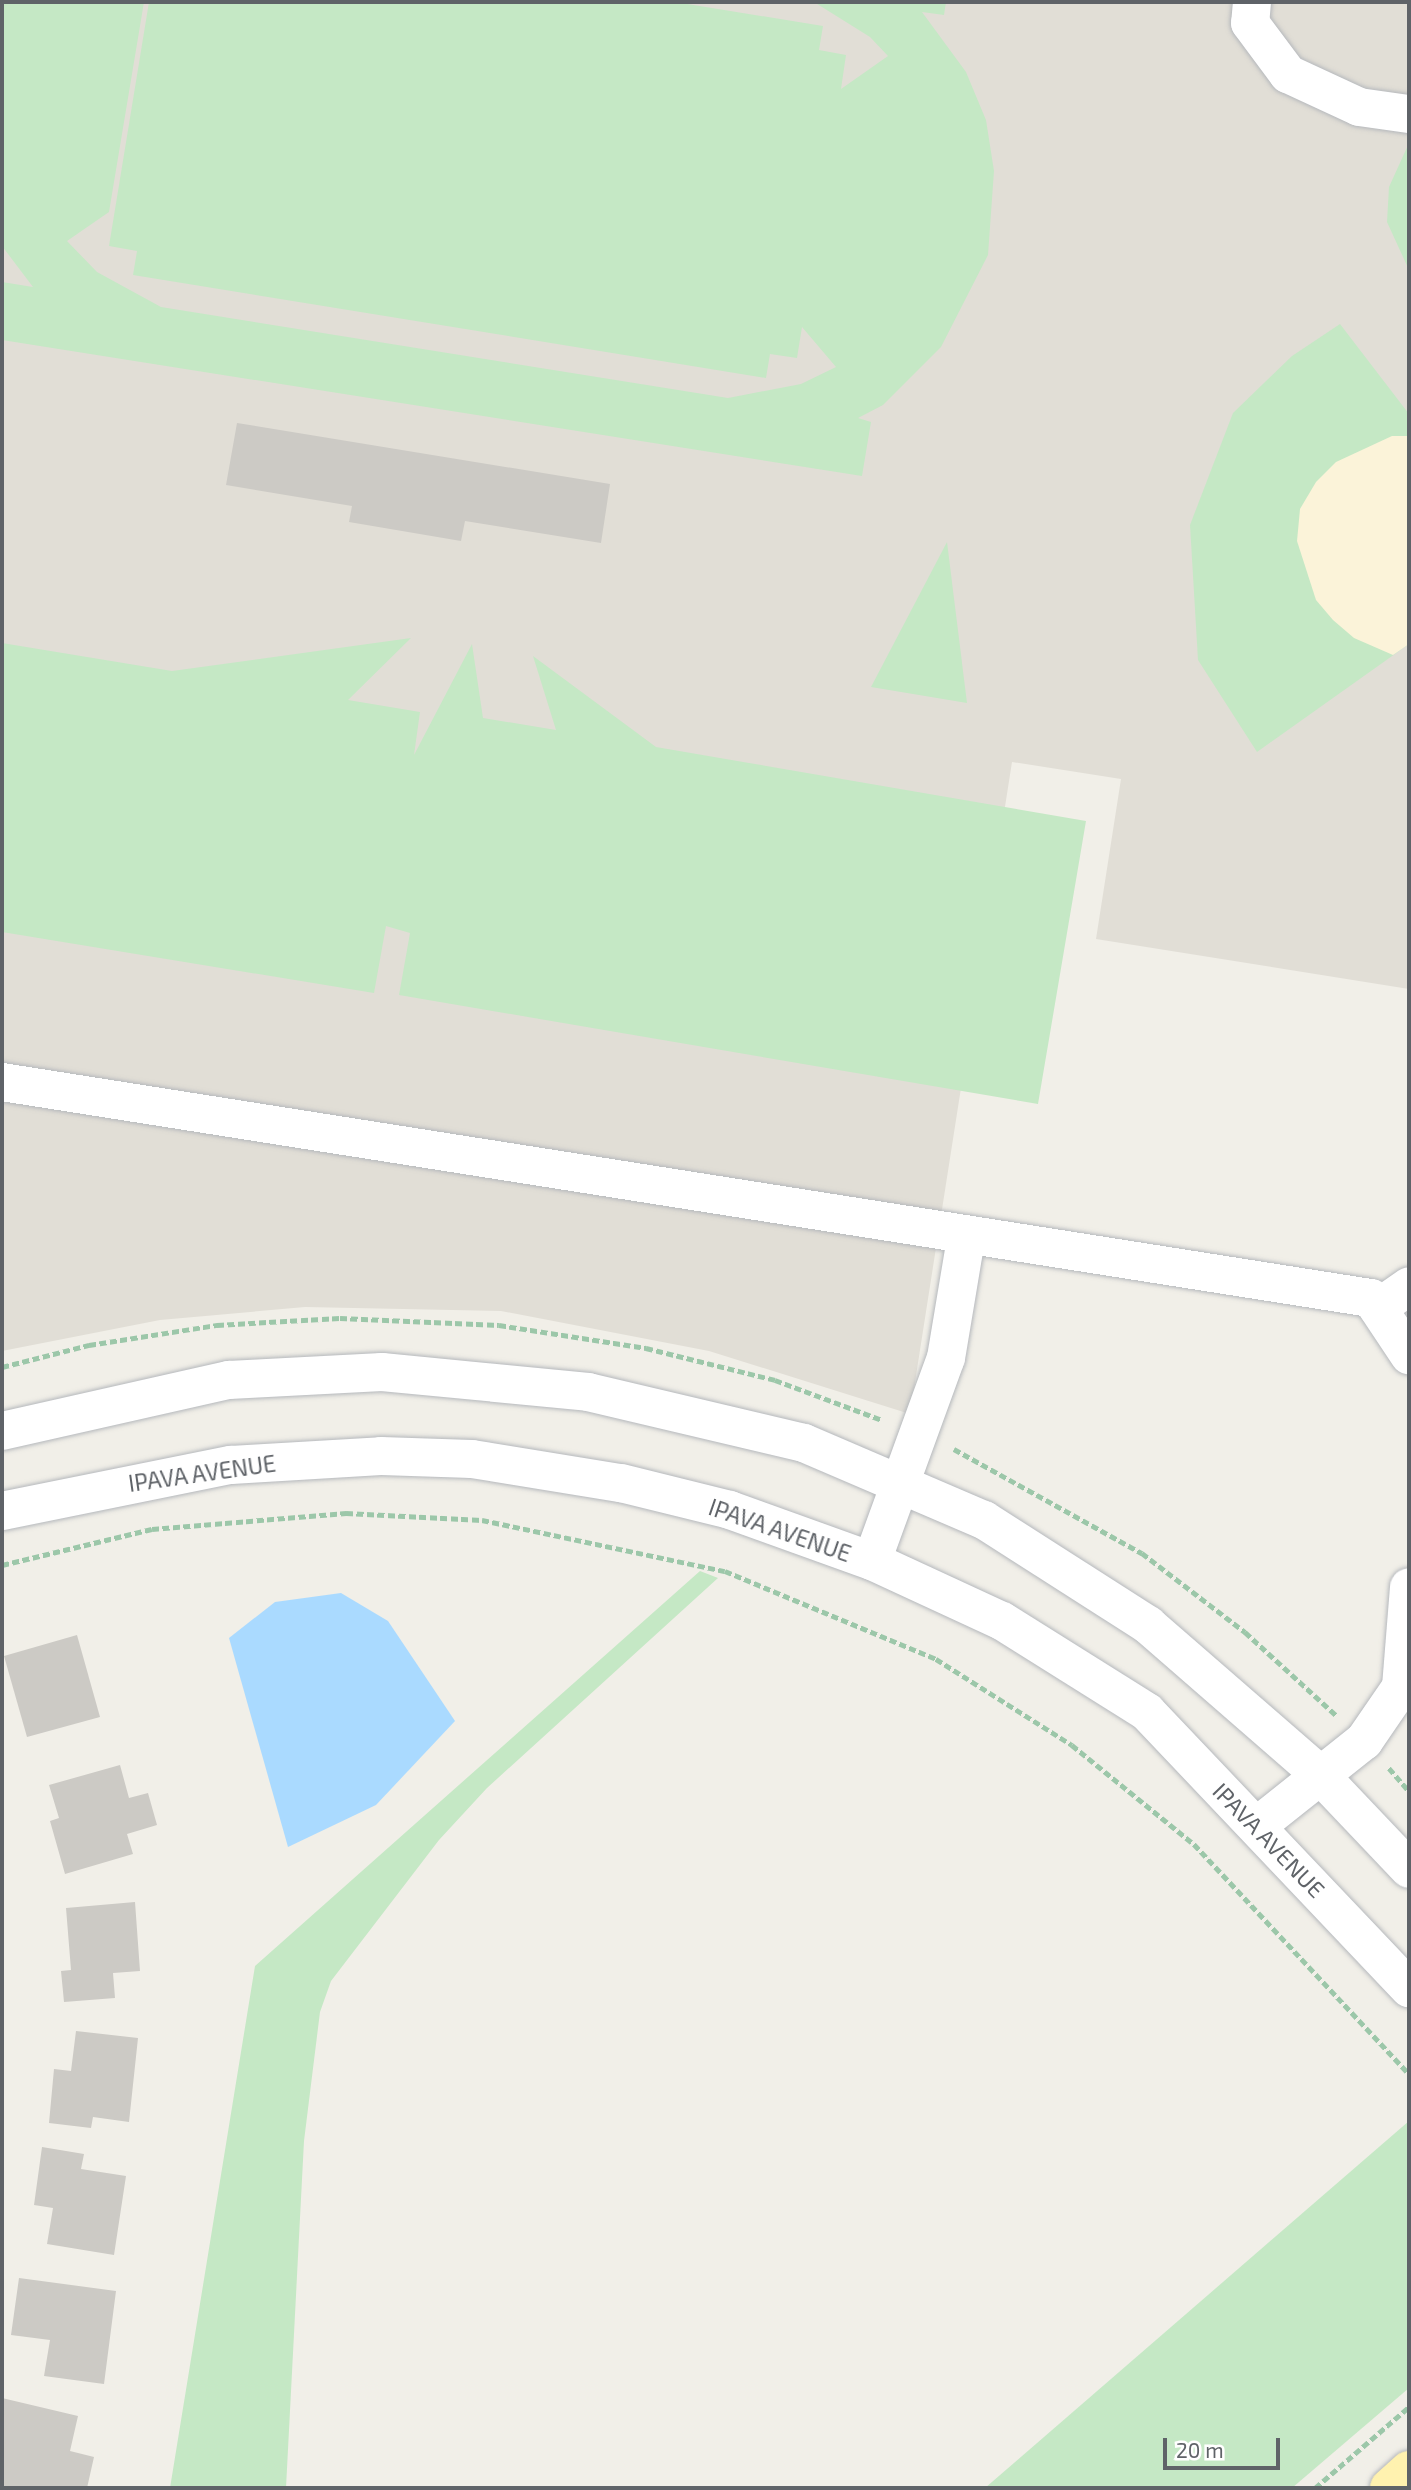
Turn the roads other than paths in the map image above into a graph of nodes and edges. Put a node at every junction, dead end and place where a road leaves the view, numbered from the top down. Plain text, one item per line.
1 (1252, 2) edge
2 (1409, 114) edge
3 (2, 1082) edge
4 (966, 1238) junction
5 (1409, 1286) edge
6 (1378, 1308) junction
7 (1409, 1354) edge
8 (2, 1431) edge
9 (904, 1486) junction
10 (2, 1510) edge
11 (872, 1561) junction
12 (1409, 1587) edge
13 (1318, 1773) junction
14 (1257, 1826) junction
15 (1409, 1869) edge
16 (1409, 1988) edge
17 (1409, 2470) edge
18 (1388, 2488) edge

1 - 2 street
3 - 4 street
4 - 6 street
4 - 9 street
5 - 6 street
6 - 7 street
8 - 9 street
9 - 11 street
9 - 13 street
10 - 11 street, IPAVA AVENUE
11 - 14 street, IPAVA AVENUE
12 - 13 street
13 - 14 street
13 - 15 street
14 - 16 street, IPAVA AVENUE
17 - 18 main road

